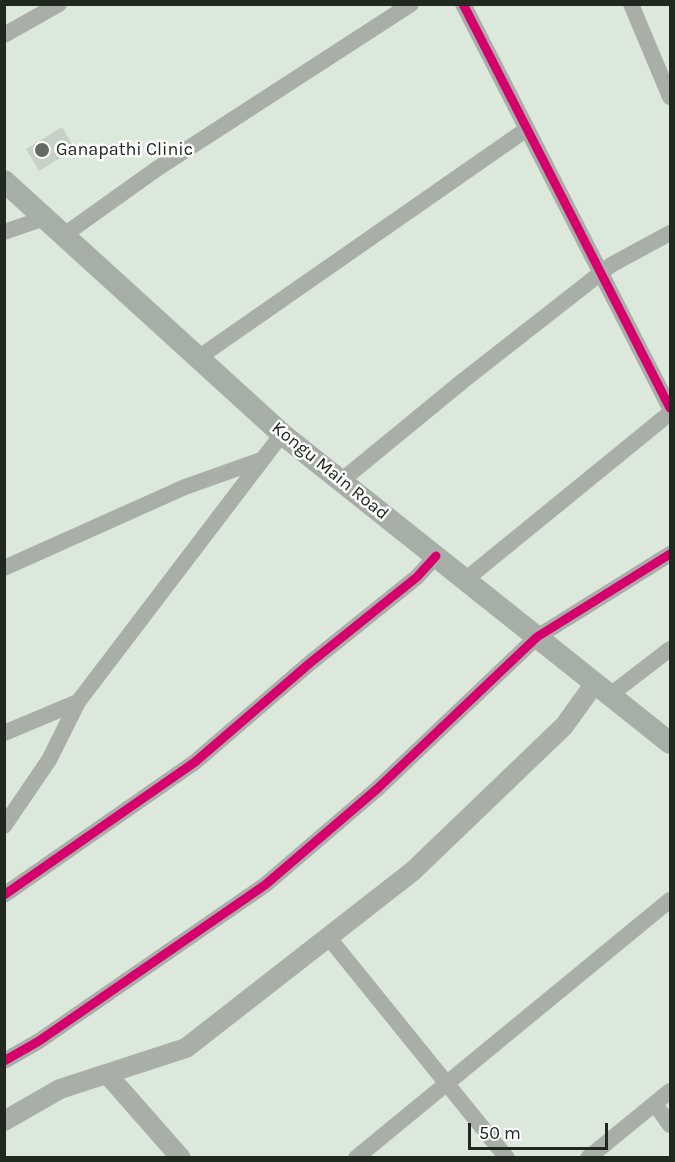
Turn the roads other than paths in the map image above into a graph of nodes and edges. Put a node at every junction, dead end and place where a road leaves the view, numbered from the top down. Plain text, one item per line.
1 (59, 4) edge
2 (411, 4) edge
3 (463, 4) edge
4 (631, 4) edge
5 (4, 35) edge
6 (670, 97) edge
7 (527, 129) junction
8 (4, 181) edge
9 (45, 218) junction
10 (4, 232) edge
11 (670, 233) edge
12 (64, 235) junction
13 (601, 273) junction
14 (198, 358) junction
15 (670, 411) edge
16 (282, 434) junction
17 (261, 460) junction
18 (340, 480) junction
19 (670, 554) edge
20 (436, 556) junction
21 (4, 568) edge
22 (465, 579) junction
23 (537, 637) junction
24 (670, 649) edge
25 (603, 689) junction
26 (78, 702) junction
27 (4, 733) edge
28 (670, 743) edge
29 (4, 826) edge
30 (4, 895) edge
31 (670, 900) edge
32 (329, 938) junction
33 (4, 1061) edge
34 (107, 1074) junction
35 (447, 1083) junction
36 (670, 1091) edge
37 (655, 1104) junction
38 (4, 1121) edge
39 (670, 1125) edge
40 (181, 1158) edge
41 (356, 1158) edge
42 (507, 1158) edge
43 (588, 1158) edge

1 - 5 street
2 - 12 street
3 - 7 street
4 - 6 street
7 - 13 street
7 - 14 street
8 - 9 main road, Kongu Main Road
9 - 10 street
9 - 12 main road, Kongu Main Road
11 - 13 street
12 - 14 main road, Kongu Main Road
13 - 15 street
13 - 18 street
14 - 16 main road, Kongu Main Road
15 - 22 street
16 - 17 street
16 - 18 main road, Kongu Main Road
17 - 21 street
17 - 26 street
18 - 20 main road, Kongu Main Road
19 - 23 street
20 - 22 main road, Kongu Main Road
20 - 30 street
22 - 23 main road, Kongu Main Road
23 - 25 main road, Kongu Main Road
23 - 33 street
24 - 25 street
25 - 28 main road, Kongu Main Road
25 - 32 street
26 - 27 street
26 - 29 street
31 - 35 street
32 - 34 street
32 - 35 street
34 - 38 street
34 - 40 street
35 - 41 street
35 - 42 street
36 - 37 street
37 - 39 street
37 - 43 street

